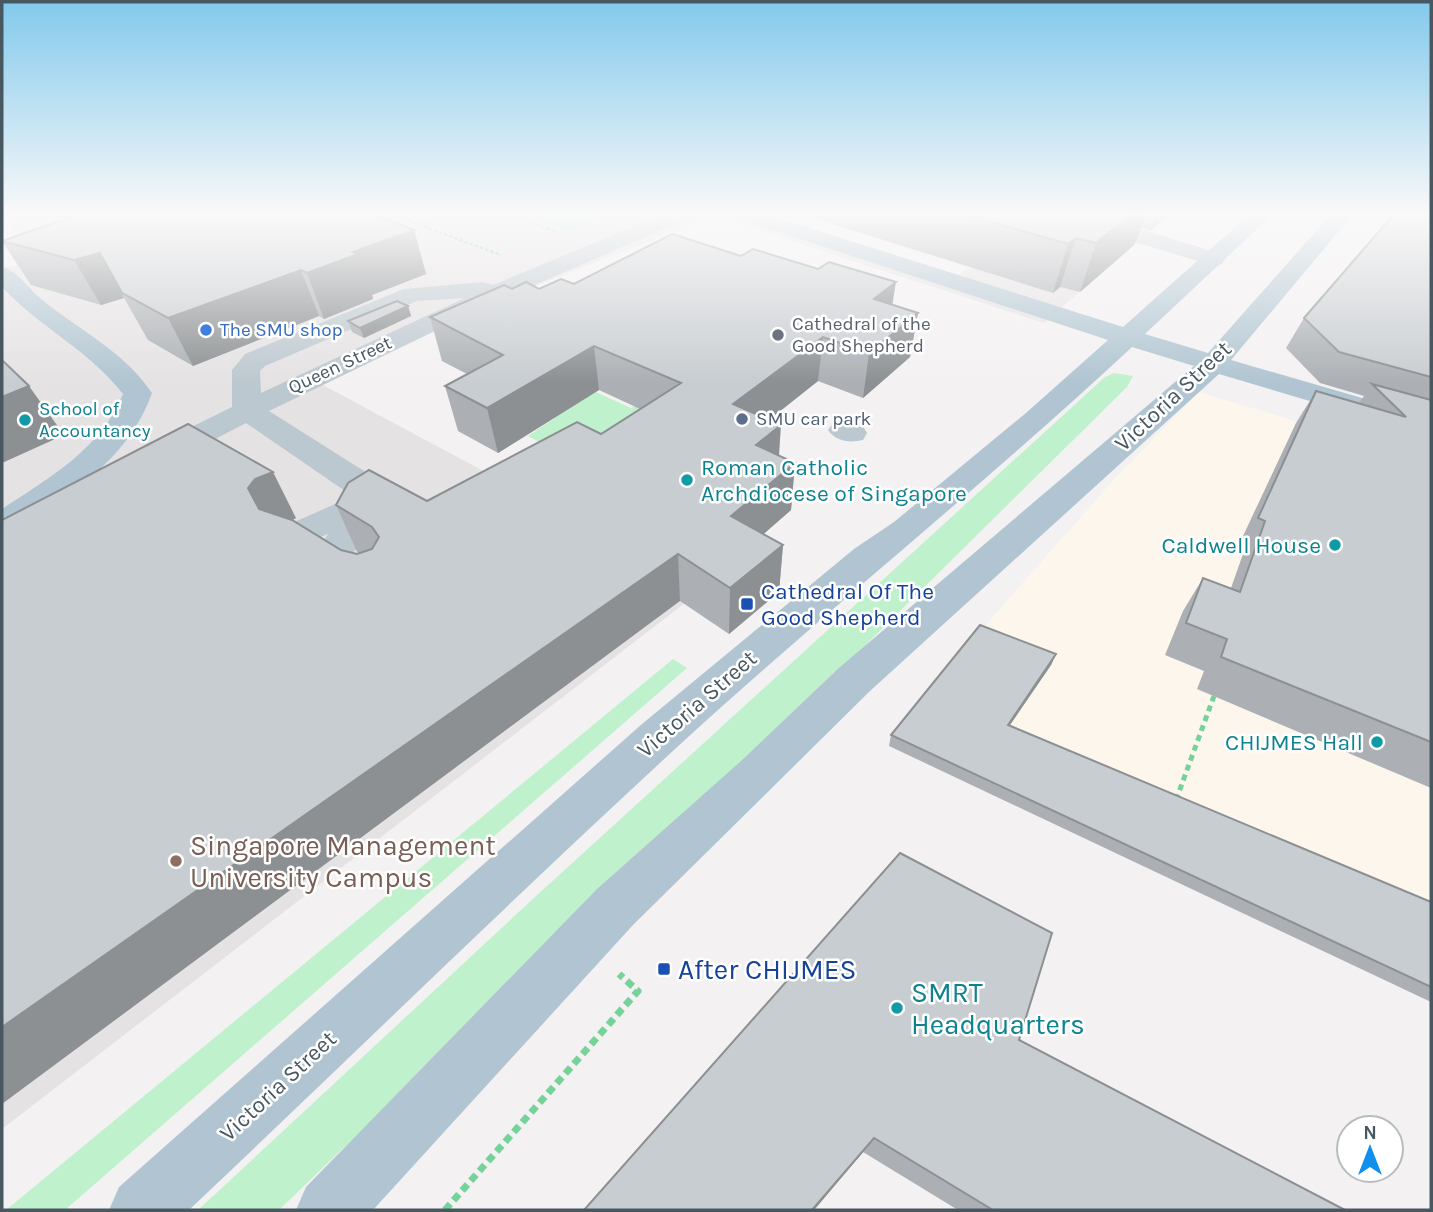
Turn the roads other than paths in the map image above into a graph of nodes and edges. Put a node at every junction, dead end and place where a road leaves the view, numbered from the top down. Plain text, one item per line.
1 (550, 270) edge
2 (916, 270) edge
3 (1202, 270) edge
4 (1295, 270) edge
5 (2, 274) edge
6 (509, 287) junction
7 (1129, 338) junction
8 (1213, 364) junction
9 (247, 410) junction
10 (1431, 428) edge
11 (2, 525) edge
12 (2, 532) edge
13 (362, 575) edge
14 (142, 1210) edge
15 (329, 1210) edge

1 - 6 street, Queen Street
2 - 7 main road
3 - 7 main road, Victoria Street
4 - 8 main road, Victoria Street
5 - 11 main road
6 - 9 street, Queen Street
6 - 9 street
7 - 8 main road
7 - 14 main road, Victoria Street
8 - 10 main road
8 - 15 main road, Victoria Street
9 - 12 street, Queen Street
9 - 13 street

